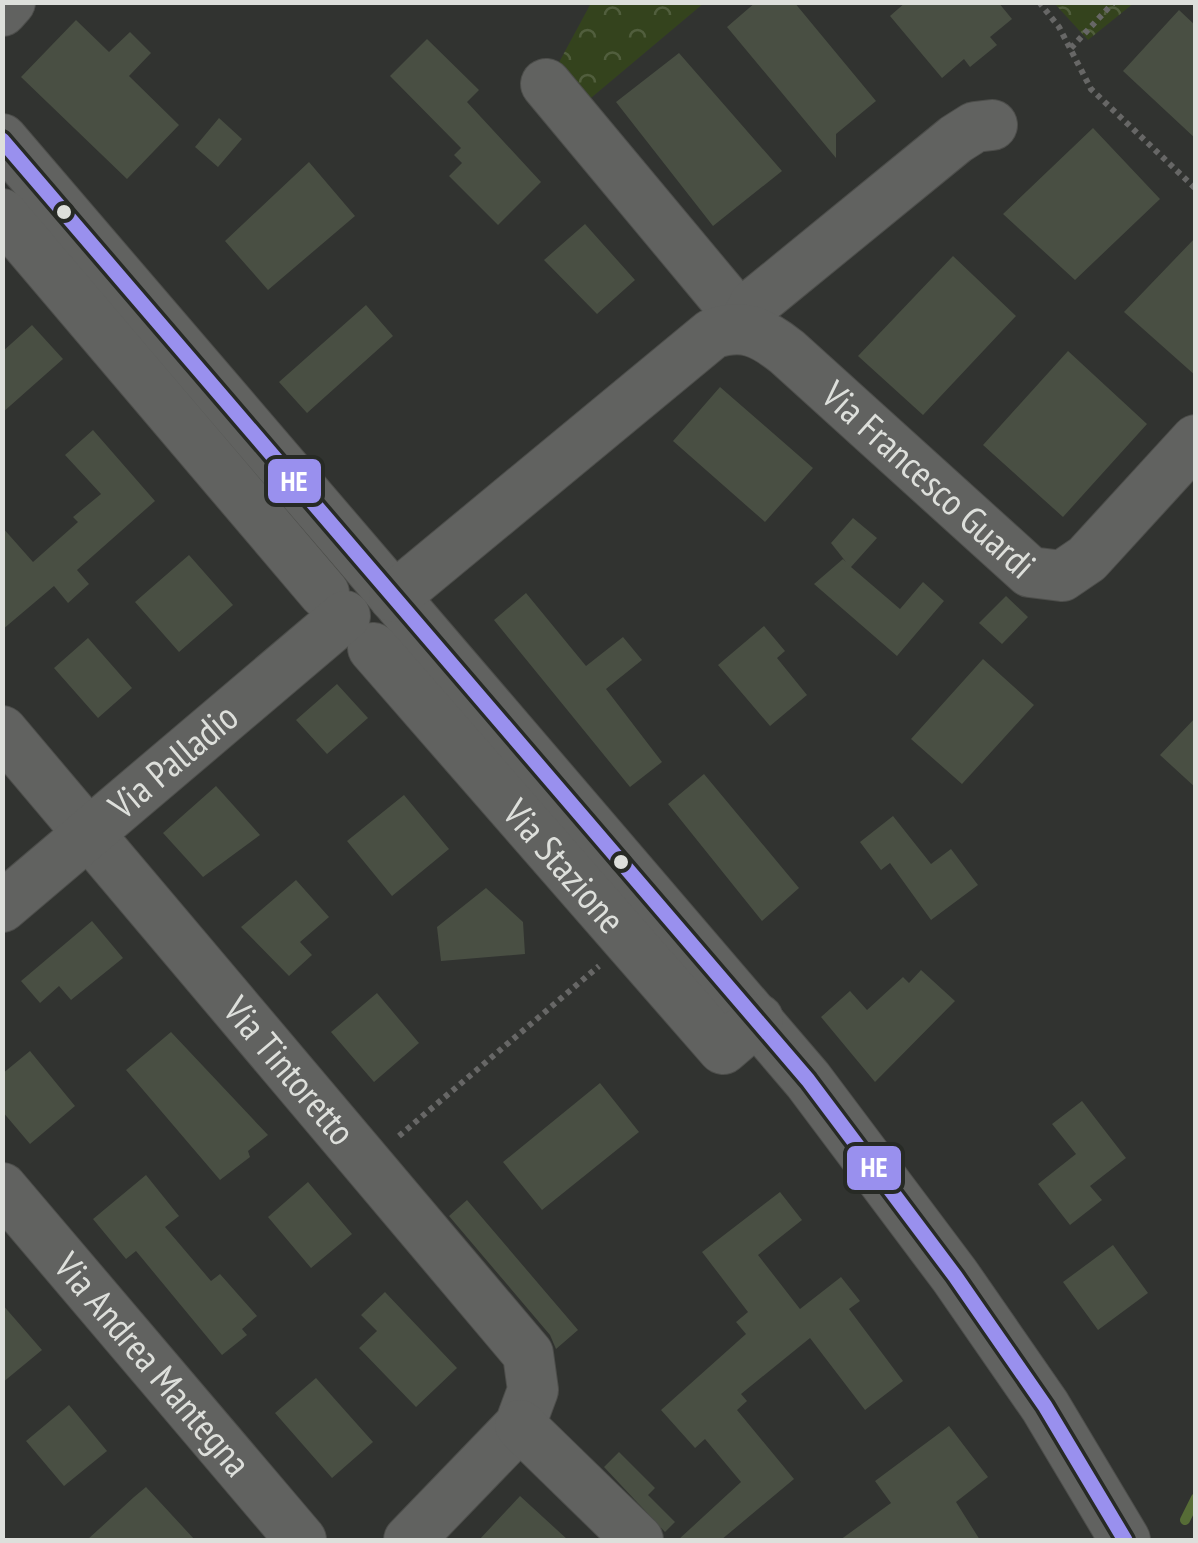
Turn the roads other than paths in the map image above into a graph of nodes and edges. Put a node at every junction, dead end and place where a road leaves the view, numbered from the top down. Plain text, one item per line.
1 (10, 2) edge
2 (2, 10) edge
3 (546, 84) dead end
4 (992, 126) dead end
5 (2, 139) edge
6 (2, 214) edge
7 (742, 327) junction
8 (1196, 440) edge
9 (363, 559) junction
10 (403, 607) junction
11 (348, 619) junction
12 (2, 731) edge
13 (88, 835) junction
14 (2, 908) edge
15 (758, 1019) junction
16 (2, 1188) edge
17 (520, 1425) junction
18 (301, 1540) edge
19 (409, 1540) edge
20 (638, 1540) edge
21 (1126, 1540) edge

1 - 2 street
3 - 7 street, Via Francesco Guardi
4 - 7 street
5 - 9 street, Via Stazione
6 - 11 street, Via Stazione
7 - 8 street, Via Francesco Guardi
7 - 10 street
9 - 10 street, Via Stazione
9 - 11 street
10 - 11 street
10 - 15 street, Via Stazione
11 - 13 street, Via Palladio
11 - 15 street, Via Stazione
12 - 13 street, Via Tintoretto
13 - 14 street, Via Palladio
13 - 17 street, Via Tintoretto
15 - 21 street, Via Stazione
16 - 18 street, Via Andrea Mantegna
17 - 19 street
17 - 20 street

